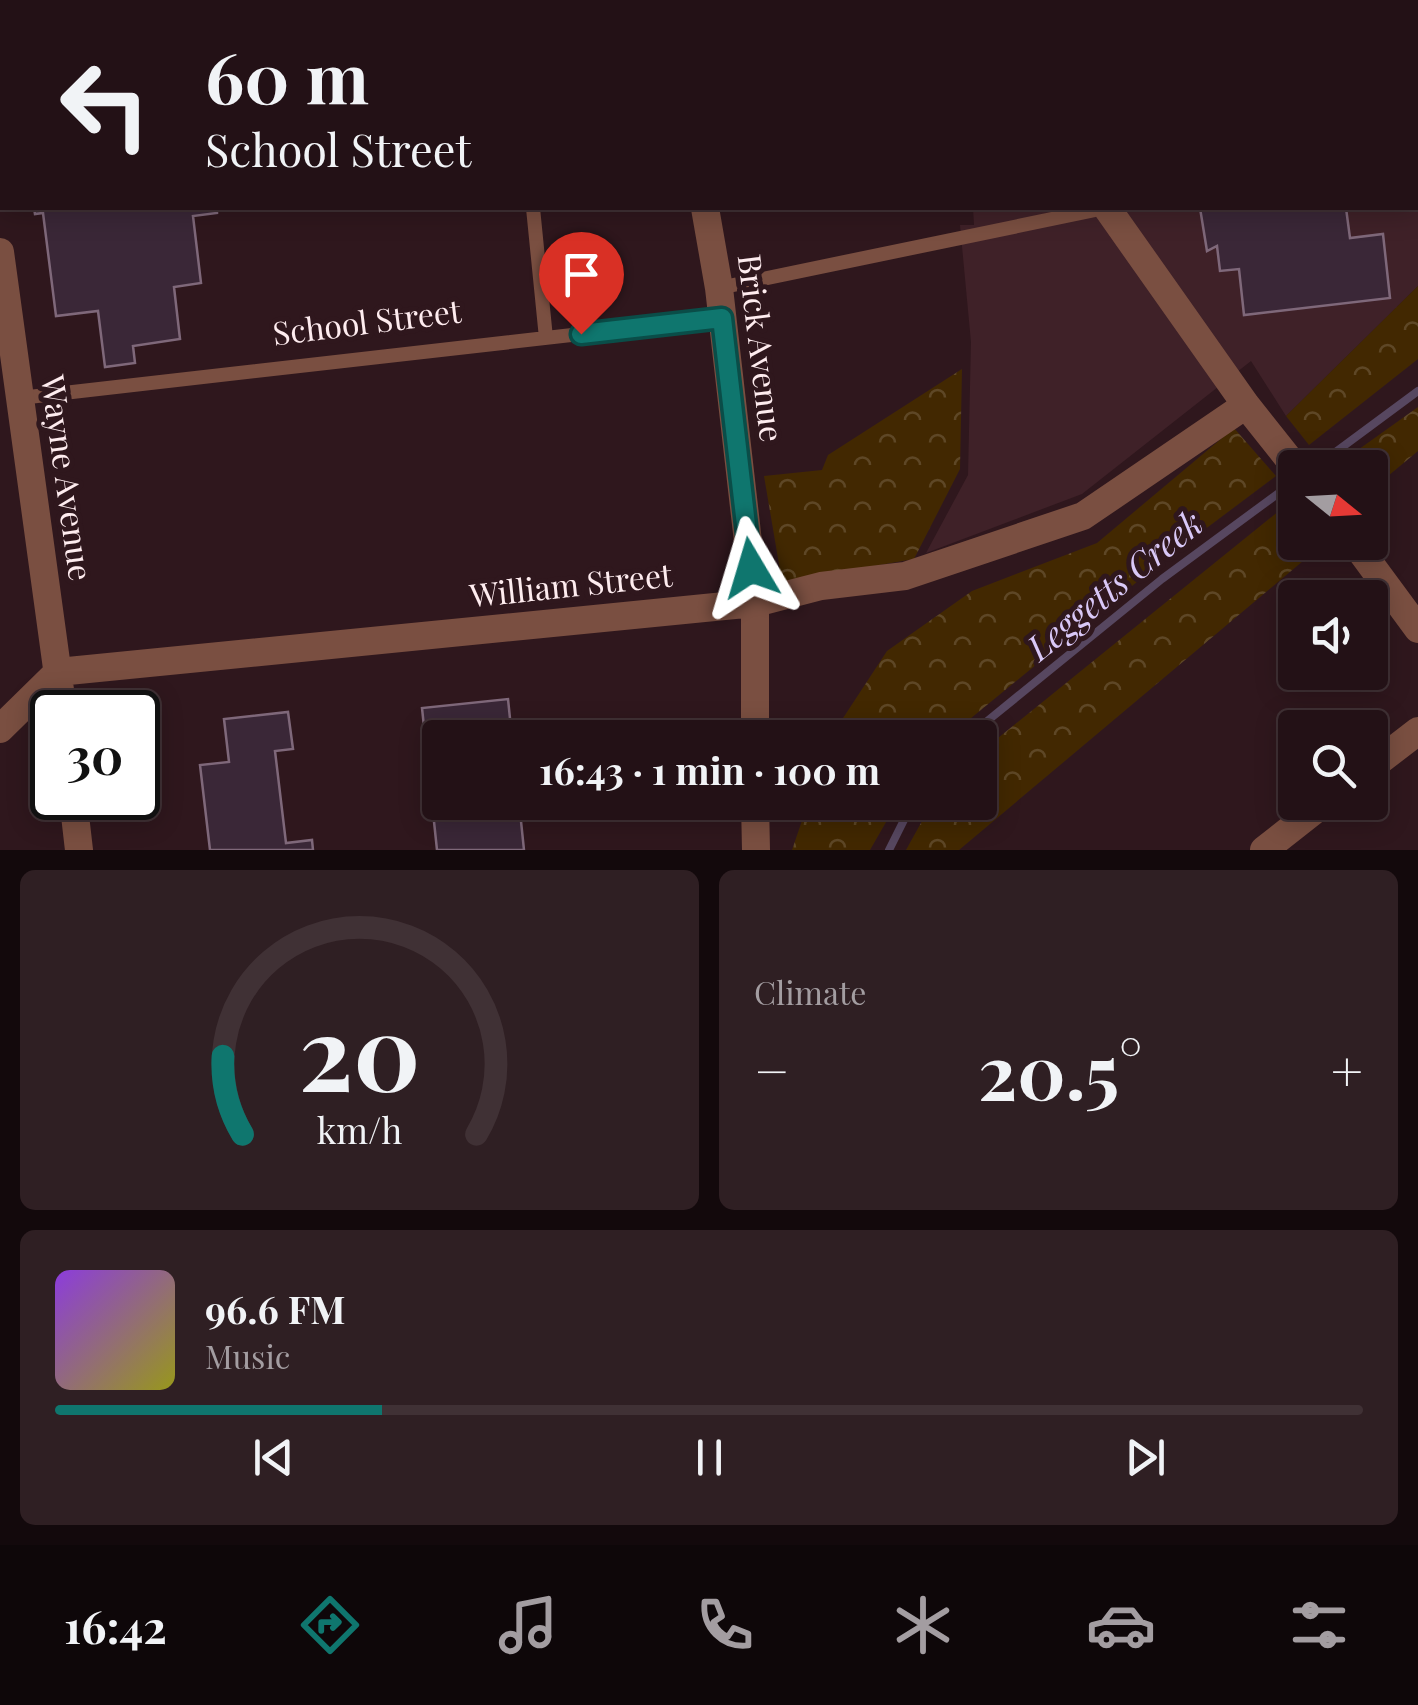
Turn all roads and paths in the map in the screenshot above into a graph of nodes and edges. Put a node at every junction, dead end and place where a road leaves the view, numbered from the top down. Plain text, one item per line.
1 (534, 210) edge
2 (705, 210) edge
3 (1096, 210) edge
4 (1107, 210) edge
5 (0, 252) edge
6 (719, 288) junction
7 (722, 318) junction
8 (4, 329) edge
9 (546, 338) junction
10 (20, 398) junction
11 (1246, 404) junction
12 (1282, 450) edge
13 (1367, 560) edge
14 (756, 603) junction
15 (1418, 629) edge
16 (58, 672) junction
17 (60, 690) edge
18 (756, 720) edge
19 (0, 729) edge
20 (1418, 731) edge
21 (1388, 754) edge
22 (75, 820) edge
23 (756, 820) edge
24 (1303, 820) edge
25 (78, 850) edge
26 (756, 850) edge
27 (1264, 850) edge

1 - 9 lane
2 - 6 street, Brick Avenue
3 - 6 lane
4 - 11 street
5 - 8 street, Wayne Avenue
6 - 7 street, Brick Avenue
7 - 9 lane, School Street
7 - 14 street, Brick Avenue
8 - 10 street, Wayne Avenue
9 - 10 lane, School Street
10 - 16 street, Wayne Avenue
11 - 12 street
11 - 14 street, William Street
13 - 15 street
14 - 16 street, William Street
14 - 18 street, Brick Avenue
16 - 17 street, Wayne Avenue
16 - 19 street
20 - 21 street
22 - 25 street
23 - 26 street
24 - 27 street

